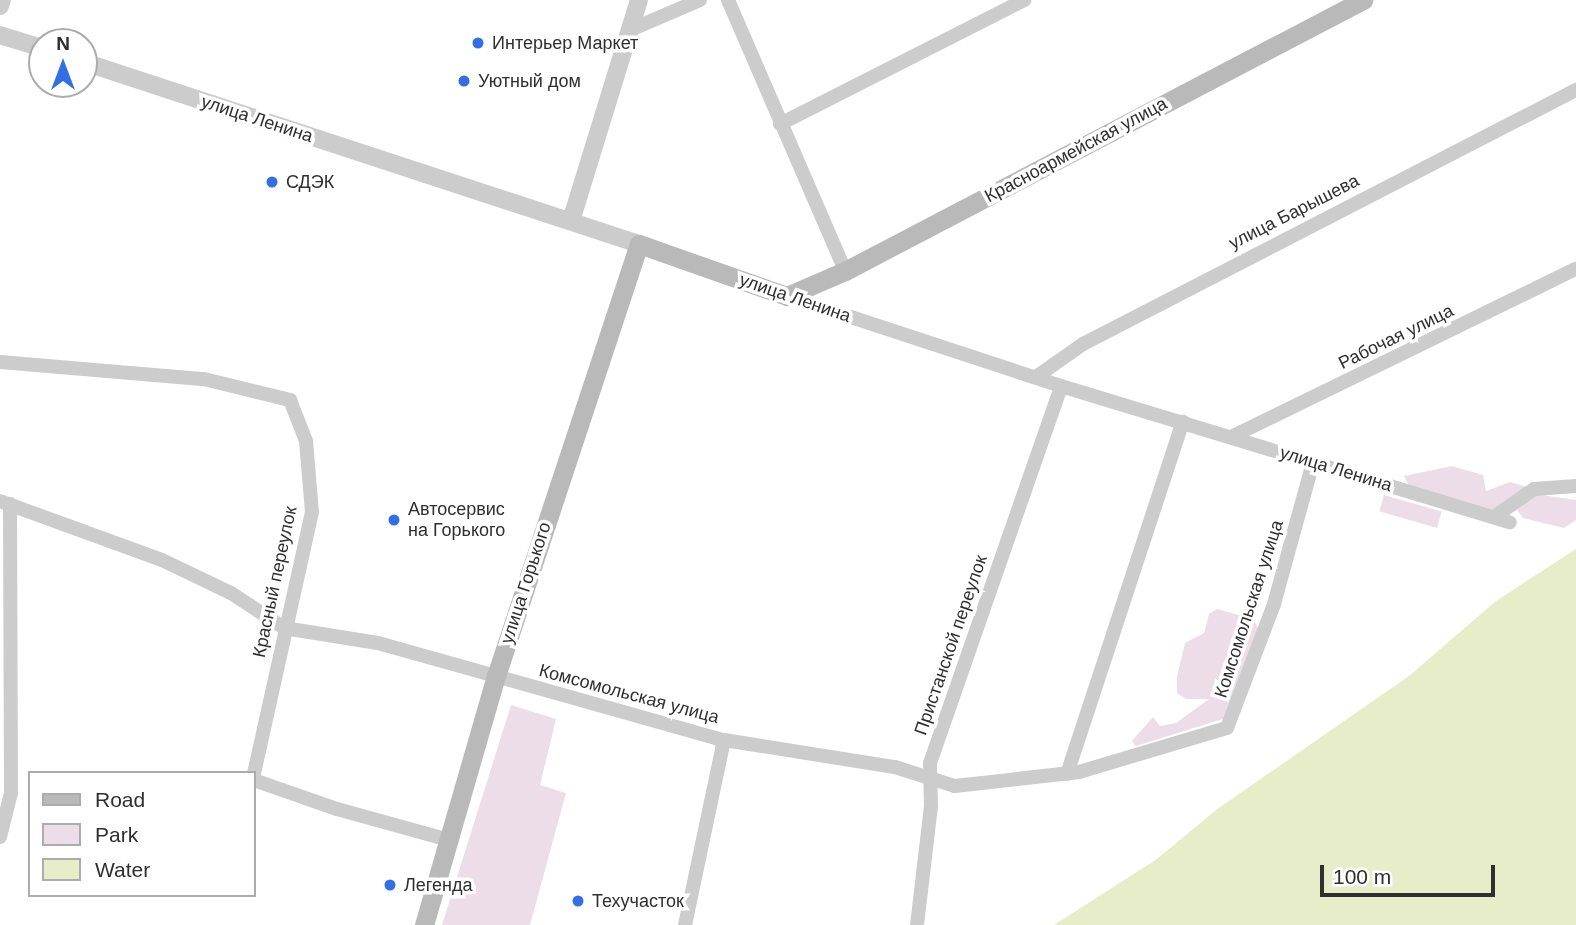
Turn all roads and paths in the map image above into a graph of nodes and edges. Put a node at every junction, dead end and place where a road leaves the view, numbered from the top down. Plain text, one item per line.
1 (2, 0) edge
2 (639, 0) edge
3 (700, 0) edge
4 (728, 0) edge
5 (1024, 0) edge
6 (1363, 0) edge
7 (0, 6) edge
8 (630, 30) junction
9 (0, 35) edge
10 (28, 44) edge
11 (98, 67) edge
12 (1576, 90) edge
13 (780, 124) junction
14 (571, 221) junction
15 (639, 244) junction
16 (1576, 269) edge
17 (845, 271) junction
18 (787, 296) junction
19 (0, 362) edge
20 (1036, 377) junction
21 (1061, 386) junction
22 (1183, 422) junction
23 (1231, 437) junction
24 (1313, 462) junction
25 (1576, 486) edge
26 (5, 503) edge
27 (1494, 517) junction
28 (1510, 522) dead end
29 (284, 628) junction
30 (496, 676) junction
31 (724, 740) junction
32 (254, 771) edge
33 (1067, 774) junction
34 (930, 779) junction
35 (256, 781) edge
36 (0, 836) edge
37 (452, 841) junction
38 (424, 925) edge
39 (685, 925) edge
40 (917, 925) edge

1 - 7 street
2 - 8 street
3 - 8 street
4 - 13 street
5 - 13 street
6 - 17 main road, Красноармейская улица
8 - 14 street
9 - 10 street
11 - 14 street, улица Ленина
12 - 20 street, улица Барышева
13 - 17 street
14 - 15 street, улица Ленина
15 - 18 main road, улица Ленина
15 - 30 main road, улица Горького
16 - 23 street, Рабочая улица
17 - 18 main road, Красноармейская улица
18 - 20 street, улица Ленина
19 - 29 street, Красный переулок
20 - 21 street, улица Ленина
21 - 22 street, улица Ленина
21 - 34 street, Пристанской переулок
22 - 23 street, улица Ленина
22 - 33 street
23 - 24 street, улица Ленина
24 - 27 street, улица Ленина
24 - 33 street, Комсомольская улица
25 - 27 street
26 - 29 street, Комсомольская улица
26 - 36 street
27 - 28 street, улица Ленина
29 - 30 street, Комсомольская улица
29 - 32 street, Красный переулок
30 - 31 street, Комсомольская улица
30 - 37 main road, улица Горького
31 - 34 street, Комсомольская улица
31 - 39 street
33 - 34 street, Комсомольская улица
34 - 40 street, Пристанской переулок
35 - 37 street
37 - 38 main road, улица Горького

